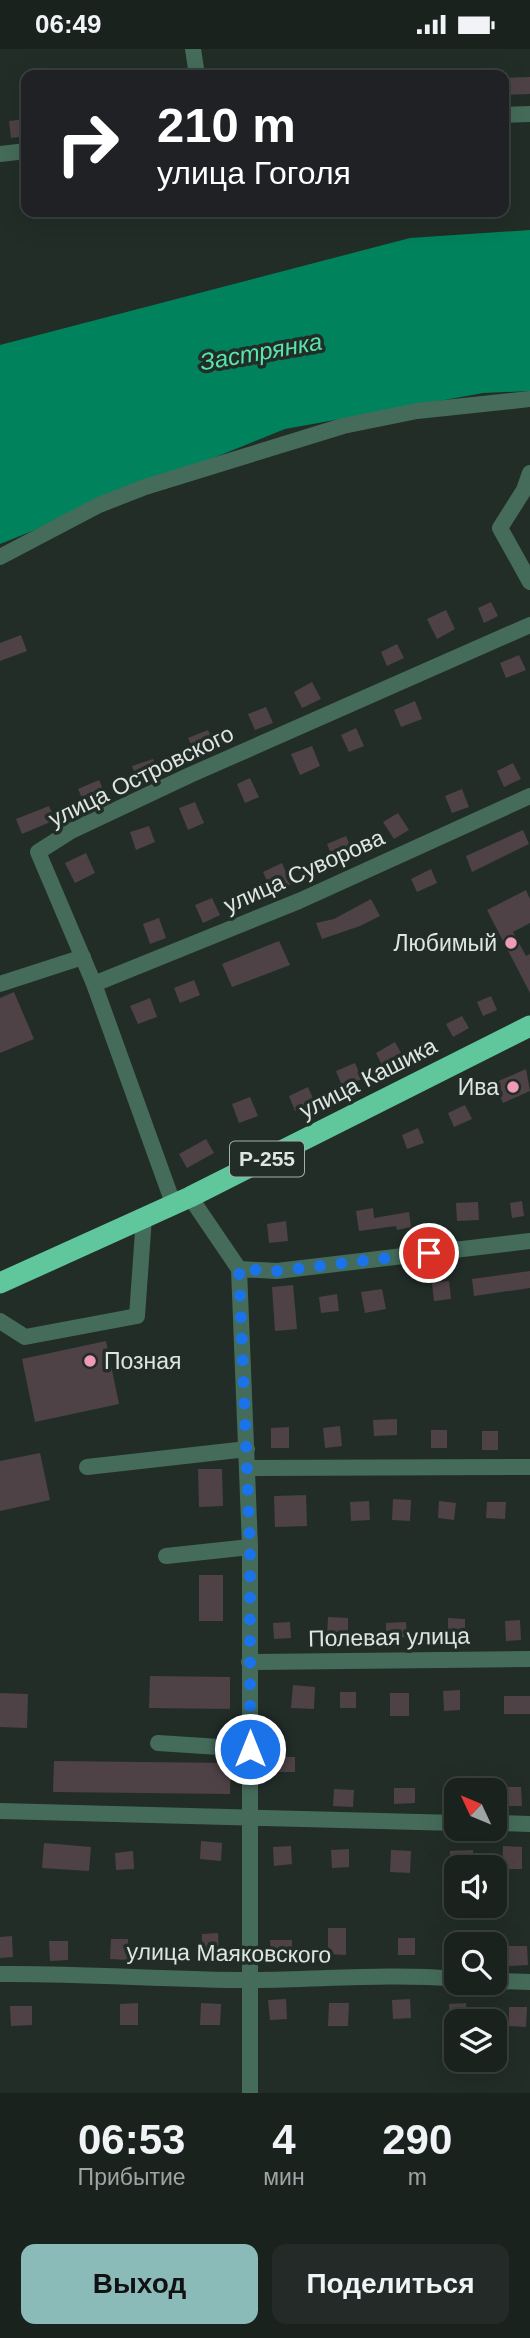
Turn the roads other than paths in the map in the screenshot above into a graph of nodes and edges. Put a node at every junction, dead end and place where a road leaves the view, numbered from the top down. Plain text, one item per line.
1 (193, 49) edge
2 (196, 70) edge
3 (530, 114) edge
4 (509, 115) edge
5 (21, 152) edge
6 (0, 154) edge
7 (530, 400) edge
8 (530, 474) edge
9 (0, 557) edge
10 (530, 582) edge
11 (530, 625) edge
12 (530, 796) edge
13 (83, 957) junction
14 (0, 984) edge
15 (94, 984) junction
16 (530, 1026) edge
17 (181, 1200) junction
18 (144, 1217) junction
19 (530, 1241) edge
20 (239, 1269) junction
21 (0, 1283) edge
22 (0, 1321) edge
23 (247, 1449) junction
24 (87, 1467) dead end
25 (530, 1467) edge
26 (247, 1468) junction
27 (250, 1547) junction
28 (166, 1556) dead end
29 (530, 1659) edge
30 (249, 1662) junction
31 (158, 1744) dead end
32 (250, 1749) junction
33 (0, 1811) edge
34 (248, 1819) junction
35 (444, 1823) edge
36 (508, 1823) edge
37 (530, 1824) edge
38 (0, 1974) edge
39 (444, 1978) edge
40 (249, 1980) junction
41 (507, 1982) edge
42 (530, 1983) edge
43 (250, 2093) edge

1 - 2 street
3 - 4 street
5 - 6 street
7 - 9 street
8 - 10 street
11 - 13 street, улица Островского
12 - 15 street, улица Суворова
13 - 14 street
13 - 15 street, улица Островского
15 - 17 street, улица Островского
16 - 17 highway, улица Кашика / Р-255
17 - 18 highway, улица Кашика / Р-255
17 - 20 street, улица Островского
18 - 21 highway, улица Кашика / Р-255
18 - 22 street
19 - 20 street
20 - 23 street
23 - 24 street
23 - 26 street
25 - 26 street
26 - 27 street
27 - 28 street
27 - 30 street
29 - 30 street, Полевая улица
30 - 32 street
31 - 32 street
32 - 34 street
33 - 34 street
34 - 35 street
34 - 40 street
36 - 37 street
38 - 40 street, улица Маяковского
39 - 40 street, улица Маяковского
40 - 43 street
41 - 42 street

